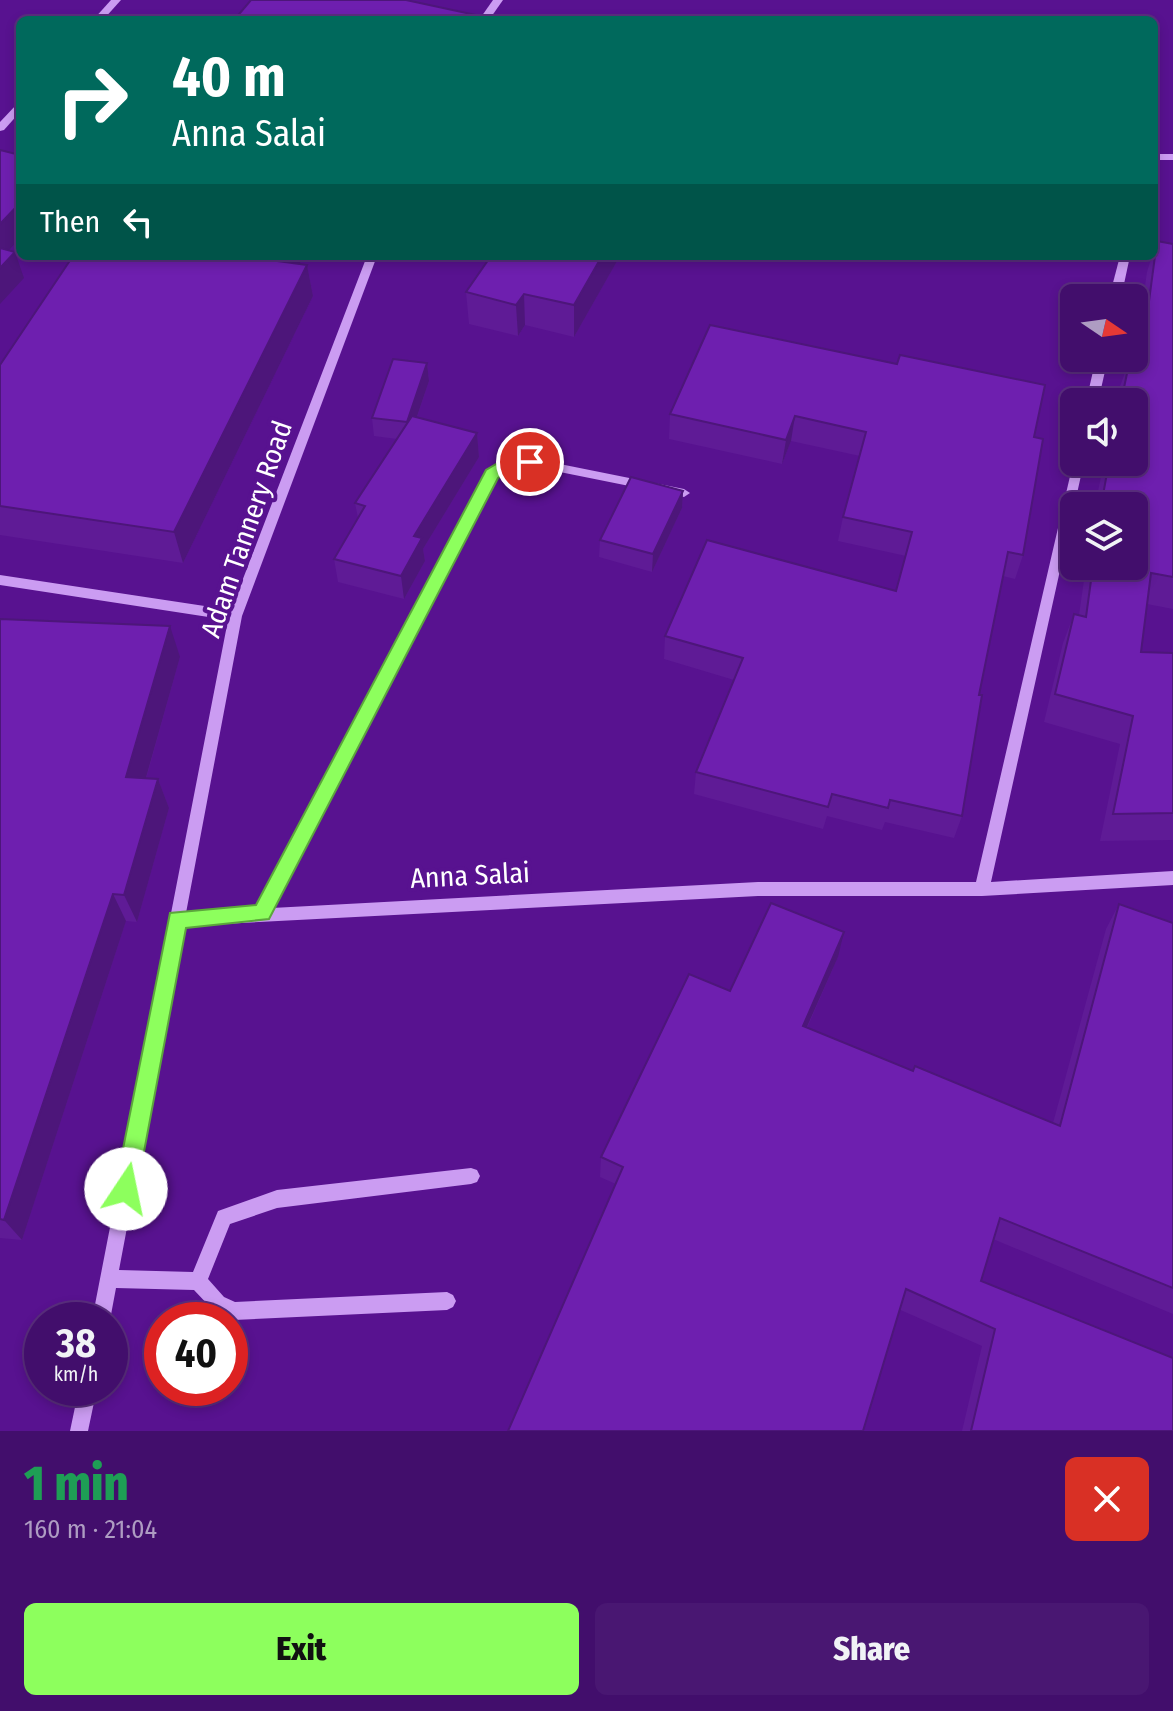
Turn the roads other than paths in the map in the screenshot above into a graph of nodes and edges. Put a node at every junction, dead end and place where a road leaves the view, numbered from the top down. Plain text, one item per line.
1 (116, 0) edge
2 (102, 16) edge
3 (16, 110) edge
4 (0, 128) edge
5 (370, 260) edge
6 (1124, 260) edge
7 (1118, 284) edge
8 (1075, 476) edge
9 (684, 493) edge
10 (0, 580) edge
11 (235, 616) junction
12 (1173, 878) edge
13 (982, 889) junction
14 (262, 913) junction
15 (177, 920) junction
16 (471, 1176) dead end
17 (109, 1279) junction
18 (198, 1281) junction
19 (447, 1301) dead end
20 (105, 1302) edge
21 (84, 1406) edge
22 (79, 1431) edge

1 - 2 street
3 - 4 street
5 - 11 street, Adam Tannery Road
6 - 7 street
8 - 13 street
9 - 14 street
10 - 11 street
11 - 15 street, Adam Tannery Road
12 - 13 street, Anna Salai
13 - 14 street, Anna Salai
14 - 15 street, Anna Salai
15 - 17 street
16 - 18 street
17 - 18 street
17 - 20 street
18 - 19 street
21 - 22 street

